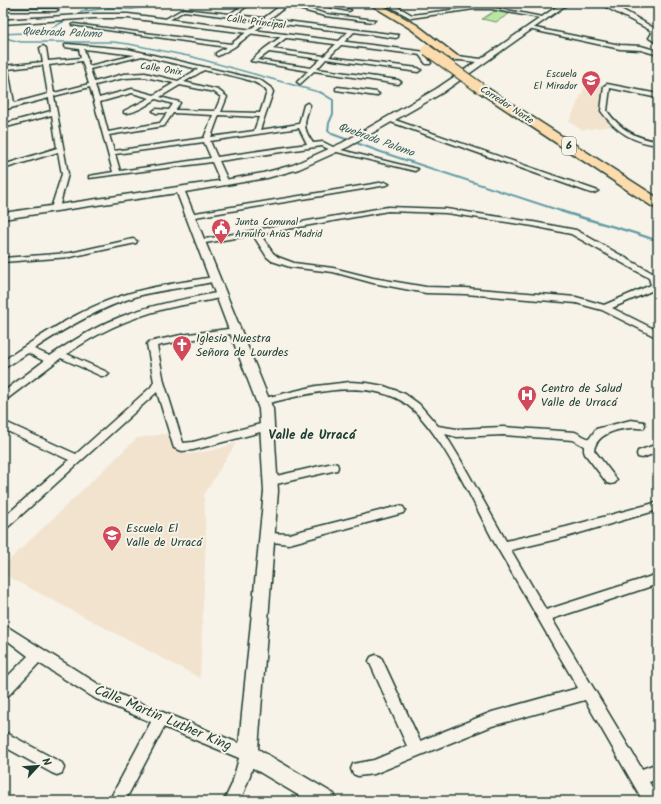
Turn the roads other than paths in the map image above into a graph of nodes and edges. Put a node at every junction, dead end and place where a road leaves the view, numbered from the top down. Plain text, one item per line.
1 (249, 3) edge
2 (313, 3) edge
3 (523, 3) edge
4 (542, 3) edge
5 (600, 3) edge
6 (56, 4) dead end
7 (286, 4) edge
8 (365, 5) edge
9 (535, 5) dead end
10 (564, 5) edge
11 (3, 10) edge
12 (378, 10) edge
13 (54, 12) junction
14 (3, 16) edge
15 (231, 16) junction
16 (341, 17) junction
17 (545, 18) junction
18 (48, 19) junction
19 (265, 20) junction
20 (164, 21) junction
21 (3, 22) edge
22 (74, 25) dead end
23 (329, 28) junction
24 (530, 28) junction
25 (250, 31) junction
26 (352, 31) junction
27 (408, 35) dead end
28 (285, 36) junction
29 (396, 36) dead end
30 (658, 42) edge
31 (341, 43) junction
32 (418, 43) dead end
33 (67, 46) dead end
34 (232, 46) junction
35 (81, 47) junction
36 (43, 48) dead end
37 (266, 50) junction
38 (428, 51) junction
39 (658, 53) edge
40 (142, 54) junction
41 (218, 54) dead end
42 (325, 58) junction
43 (455, 58) junction
44 (84, 59) junction
45 (482, 60) junction
46 (428, 63) dead end
47 (46, 64) junction
48 (4, 68) edge
49 (87, 68) junction
50 (204, 68) junction
51 (312, 70) junction
52 (418, 70) dead end
53 (180, 82) junction
54 (300, 82) dead end
55 (398, 82) dead end
56 (5, 84) edge
57 (91, 84) junction
58 (484, 87) junction
59 (338, 89) dead end
60 (376, 94) dead end
61 (52, 95) junction
62 (155, 97) junction
63 (658, 97) edge
64 (96, 101) junction
65 (658, 101) edge
66 (124, 104) dead end
67 (307, 105) dead end
68 (12, 106) junction
69 (3, 108) edge
70 (134, 108) junction
71 (156, 111) dead end
72 (55, 112) junction
73 (126, 112) dead end
74 (172, 112) junction
75 (218, 114) junction
76 (263, 115) junction
77 (3, 116) edge
78 (390, 120) junction
79 (12, 124) junction
80 (3, 126) edge
81 (300, 126) junction
82 (256, 133) junction
83 (105, 134) junction
84 (206, 140) junction
85 (658, 143) edge
86 (311, 145) junction
87 (61, 150) junction
88 (335, 150) junction
89 (111, 153) junction
90 (3, 159) edge
91 (214, 160) junction
92 (7, 166) edge
93 (415, 169) dead end
94 (117, 173) junction
95 (91, 177) dead end
96 (225, 183) junction
97 (385, 184) dead end
98 (180, 190) junction
99 (594, 191) dead end
100 (658, 196) edge
101 (658, 204) edge
102 (55, 208) junction
103 (3, 216) edge
104 (189, 216) junction
105 (255, 232) junction
106 (133, 241) dead end
107 (199, 242) junction
108 (3, 260) edge
109 (214, 279) junction
110 (221, 295) junction
111 (605, 308) junction
112 (236, 331) junction
113 (658, 335) edge
114 (27, 349) junction
115 (60, 354) junction
116 (51, 360) junction
117 (3, 366) edge
118 (104, 374) dead end
119 (159, 382) junction
120 (3, 397) edge
121 (264, 401) junction
122 (3, 425) edge
123 (640, 425) dead end
124 (268, 426) junction
125 (435, 429) junction
126 (590, 444) junction
127 (658, 448) edge
128 (642, 454) dead end
129 (77, 459) junction
130 (333, 468) dead end
131 (611, 480) dead end
132 (272, 481) junction
133 (658, 506) edge
134 (399, 510) dead end
135 (3, 525) edge
136 (268, 538) junction
137 (503, 547) junction
138 (658, 580) edge
139 (544, 616) junction
140 (3, 630) edge
141 (38, 655) junction
142 (376, 661) dead end
143 (3, 691) edge
144 (588, 692) junction
145 (161, 718) junction
146 (3, 738) edge
147 (416, 749) junction
148 (248, 754) junction
149 (57, 768) dead end
150 (358, 769) dead end
151 (658, 771) edge
152 (638, 778) junction
153 (117, 801) edge
154 (232, 801) edge
155 (327, 801) edge
156 (652, 801) edge

1 - 15 street
2 - 16 street
3 - 9 street
4 - 10 street
5 - 30 street
6 - 13 street
7 - 16 street
7 - 19 street
8 - 12 highway, Corredor Norte / 6
10 - 17 street
11 - 13 street
12 - 16 street
12 - 17 street
12 - 27 highway, Corredor Norte / 6
12 - 38 highway, Corredor Norte / 6
12 - 43 highway
13 - 14 street
13 - 18 street
15 - 19 street
15 - 20 street
16 - 23 street
17 - 24 street
18 - 20 street, Calle Principal
18 - 21 street, Calle Principal
19 - 23 street
19 - 25 street
20 - 25 street, Calle Principal
22 - 34 street
23 - 26 street
24 - 39 street
24 - 45 street
25 - 28 street, Calle Principal
25 - 34 street
26 - 29 street
26 - 31 street
28 - 31 street, Calle Principal
28 - 37 street
31 - 38 street, Calle Principal
31 - 42 street
32 - 38 highway, Corredor Norte / 6
33 - 35 street
34 - 41 street
35 - 40 street
35 - 44 street
36 - 47 street
37 - 42 street
37 - 51 street
38 - 43 street, Calle Principal
38 - 46 street
38 - 58 highway, Corredor Norte / 6, bridge
40 - 49 street
40 - 50 street
42 - 51 street
42 - 52 street
43 - 45 street, Calle Principal
44 - 47 street
44 - 49 street
45 - 78 street
47 - 48 street
47 - 61 street
48 - 56 street
49 - 57 street
50 - 53 street
50 - 76 street
51 - 54 street
51 - 55 street
53 - 57 street, Calle Onix
53 - 62 street
53 - 75 street, Calle Onix
56 - 68 street
57 - 61 street, Calle Onix
57 - 64 street
58 - 100 highway, Corredor Norte / 6
58 - 101 highway, Corredor Norte / 6
59 - 60 street
61 - 68 street, Calle Onix
61 - 72 street
62 - 64 street
62 - 70 street
62 - 74 street
63 - 65 street
63 - 85 street
64 - 83 street
66 - 70 street
67 - 81 street
68 - 69 street, Calle Onix
70 - 73 street
71 - 74 street
72 - 79 street
72 - 87 street
74 - 75 street
74 - 83 street
75 - 76 street
75 - 84 street, Calle Onix
76 - 82 street
77 - 79 street
78 - 88 street
78 - 99 street
79 - 80 street
81 - 82 street
81 - 86 street
82 - 84 street
83 - 89 street
84 - 89 street
84 - 91 street
86 - 88 street
86 - 91 street
87 - 92 street
87 - 102 street
88 - 93 street
88 - 96 street
89 - 94 street
90 - 92 street
91 - 94 street
91 - 96 street
94 - 95 street
96 - 98 street
97 - 104 street
98 - 102 street
98 - 104 street
102 - 103 street
104 - 107 street
105 - 107 street
105 - 111 street
105 - 111 street
106 - 108 street
107 - 109 street
109 - 110 street
109 - 114 street
110 - 112 street
110 - 115 street
111 - 113 street
112 - 119 street
112 - 121 street
114 - 116 street
114 - 117 street
115 - 116 street
115 - 118 street
116 - 120 street
119 - 124 street
119 - 129 street
121 - 124 street
121 - 125 street
122 - 129 street
123 - 126 street
124 - 132 street
125 - 126 street
125 - 137 street
126 - 131 street
127 - 128 street
129 - 135 street
130 - 132 street
132 - 136 street
133 - 137 street
134 - 136 street
136 - 148 street
137 - 139 street
138 - 139 street
139 - 144 street
140 - 141 street, Calle Martin Luther King
141 - 143 street
141 - 145 street, Calle Martin Luther King
142 - 147 street
144 - 147 street
144 - 152 street
145 - 148 street, Calle Martin Luther King
145 - 153 street
146 - 149 street
147 - 150 street
148 - 154 street
148 - 155 street, Calle Martin Luther King
151 - 152 street
152 - 156 street

